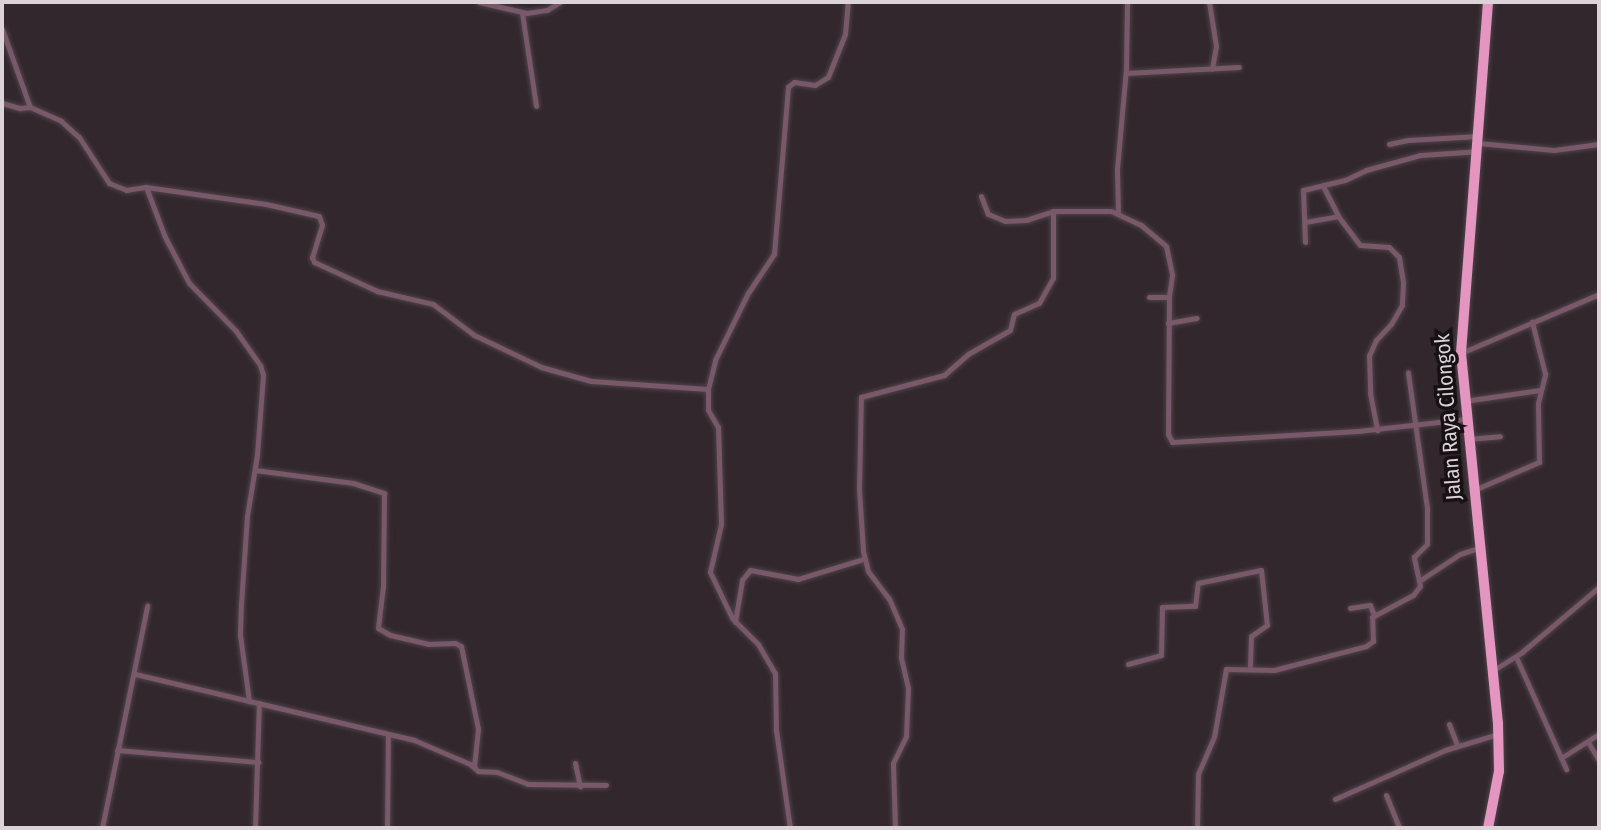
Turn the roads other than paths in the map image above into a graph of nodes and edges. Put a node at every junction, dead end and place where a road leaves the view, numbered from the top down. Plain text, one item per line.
1 (479, 2) edge
2 (560, 2) edge
3 (848, 2) edge
4 (1126, 2) edge
5 (1209, 2) edge
6 (1488, 2) edge
7 (522, 13) junction
8 (2, 29) edge
9 (1239, 67) dead end
10 (1212, 69) junction
11 (1126, 73) junction
12 (2, 103) edge
13 (536, 106) dead end
14 (30, 107) junction
15 (1478, 143) junction
16 (1389, 144) dead end
17 (1599, 144) edge
18 (1323, 186) junction
19 (146, 187) junction
20 (981, 196) dead end
21 (1053, 211) junction
22 (1118, 214) junction
23 (1338, 216) junction
24 (1305, 222) junction
25 (1305, 242) dead end
26 (1599, 295) edge
27 (1149, 297) dead end
28 (1168, 297) junction
29 (1197, 318) dead end
30 (1532, 322) junction
31 (1168, 323) junction
32 (1461, 353) junction
33 (1408, 372) dead end
34 (708, 389) junction
35 (1540, 390) junction
36 (1464, 401) junction
37 (1465, 419) junction
38 (1417, 426) junction
39 (1377, 430) junction
40 (1500, 436) dead end
41 (1468, 439) junction
42 (255, 470) junction
43 (1473, 491) junction
44 (1478, 548) junction
45 (864, 559) junction
46 (1419, 581) junction
47 (1599, 587) edge
48 (147, 606) dead end
49 (1350, 608) dead end
50 (1374, 615) junction
51 (735, 622) junction
52 (1516, 657) junction
53 (1128, 664) dead end
54 (1250, 668) junction
55 (1492, 671) junction
56 (135, 674) junction
57 (248, 701) junction
58 (259, 703) junction
59 (1449, 724) dead end
60 (1498, 734) junction
61 (1599, 734) edge
62 (388, 735) junction
63 (1588, 742) junction
64 (1457, 745) junction
65 (117, 750) junction
66 (1561, 758) junction
67 (1599, 760) edge
68 (258, 762) junction
69 (575, 763) dead end
70 (474, 767) junction
71 (1566, 769) dead end
72 (606, 785) dead end
73 (580, 786) junction
74 (1386, 795) dead end
75 (1335, 799) dead end
76 (102, 828) edge
77 (255, 828) edge
78 (387, 828) edge
79 (790, 828) edge
80 (895, 828) edge
81 (1197, 828) edge
82 (1399, 828) edge
83 (1488, 828) edge

1 - 7 street
2 - 7 street
3 - 34 street
4 - 11 street
5 - 10 street
6 - 15 highway, Jalan Raya Cilongok
7 - 13 street
8 - 14 street
9 - 10 street
10 - 11 street
11 - 22 street
12 - 14 street
14 - 19 street
15 - 16 street
15 - 17 street
15 - 18 street
15 - 32 highway, Jalan Raya Cilongok
18 - 23 street
18 - 24 street
19 - 34 street
19 - 42 street
20 - 21 street
21 - 22 street
21 - 45 street
22 - 28 street
23 - 24 street
23 - 39 street
24 - 25 street
26 - 30 street
27 - 28 street
28 - 31 street
29 - 31 street
30 - 32 street
30 - 35 street
31 - 39 street
32 - 36 highway, Jalan Raya Cilongok
33 - 38 street
34 - 51 street
35 - 36 street
35 - 43 street
36 - 37 highway, Jalan Raya Cilongok
37 - 38 street
37 - 41 highway, Jalan Raya Cilongok
38 - 39 street
38 - 46 street
40 - 41 street
41 - 43 highway, Jalan Raya Cilongok
42 - 57 street
42 - 70 street
43 - 44 highway, Jalan Raya Cilongok
44 - 46 street
44 - 55 highway, Jalan Raya Cilongok
45 - 51 street
45 - 80 street
46 - 50 street
47 - 52 street
48 - 56 street
49 - 50 street
50 - 54 street
51 - 79 street
52 - 55 street
52 - 66 street
53 - 54 street
54 - 81 street
55 - 60 highway, Jalan Raya Cilongok
56 - 57 street
56 - 65 street
57 - 58 street
58 - 62 street
58 - 68 street
59 - 64 street
60 - 64 street
60 - 83 highway, Jalan Raya Cilongok
61 - 63 street
62 - 70 street
62 - 78 street
63 - 66 street
63 - 67 street
64 - 75 street
65 - 68 street
65 - 76 street
66 - 71 street
68 - 77 street
69 - 73 street
70 - 73 street
72 - 73 street
74 - 82 street

